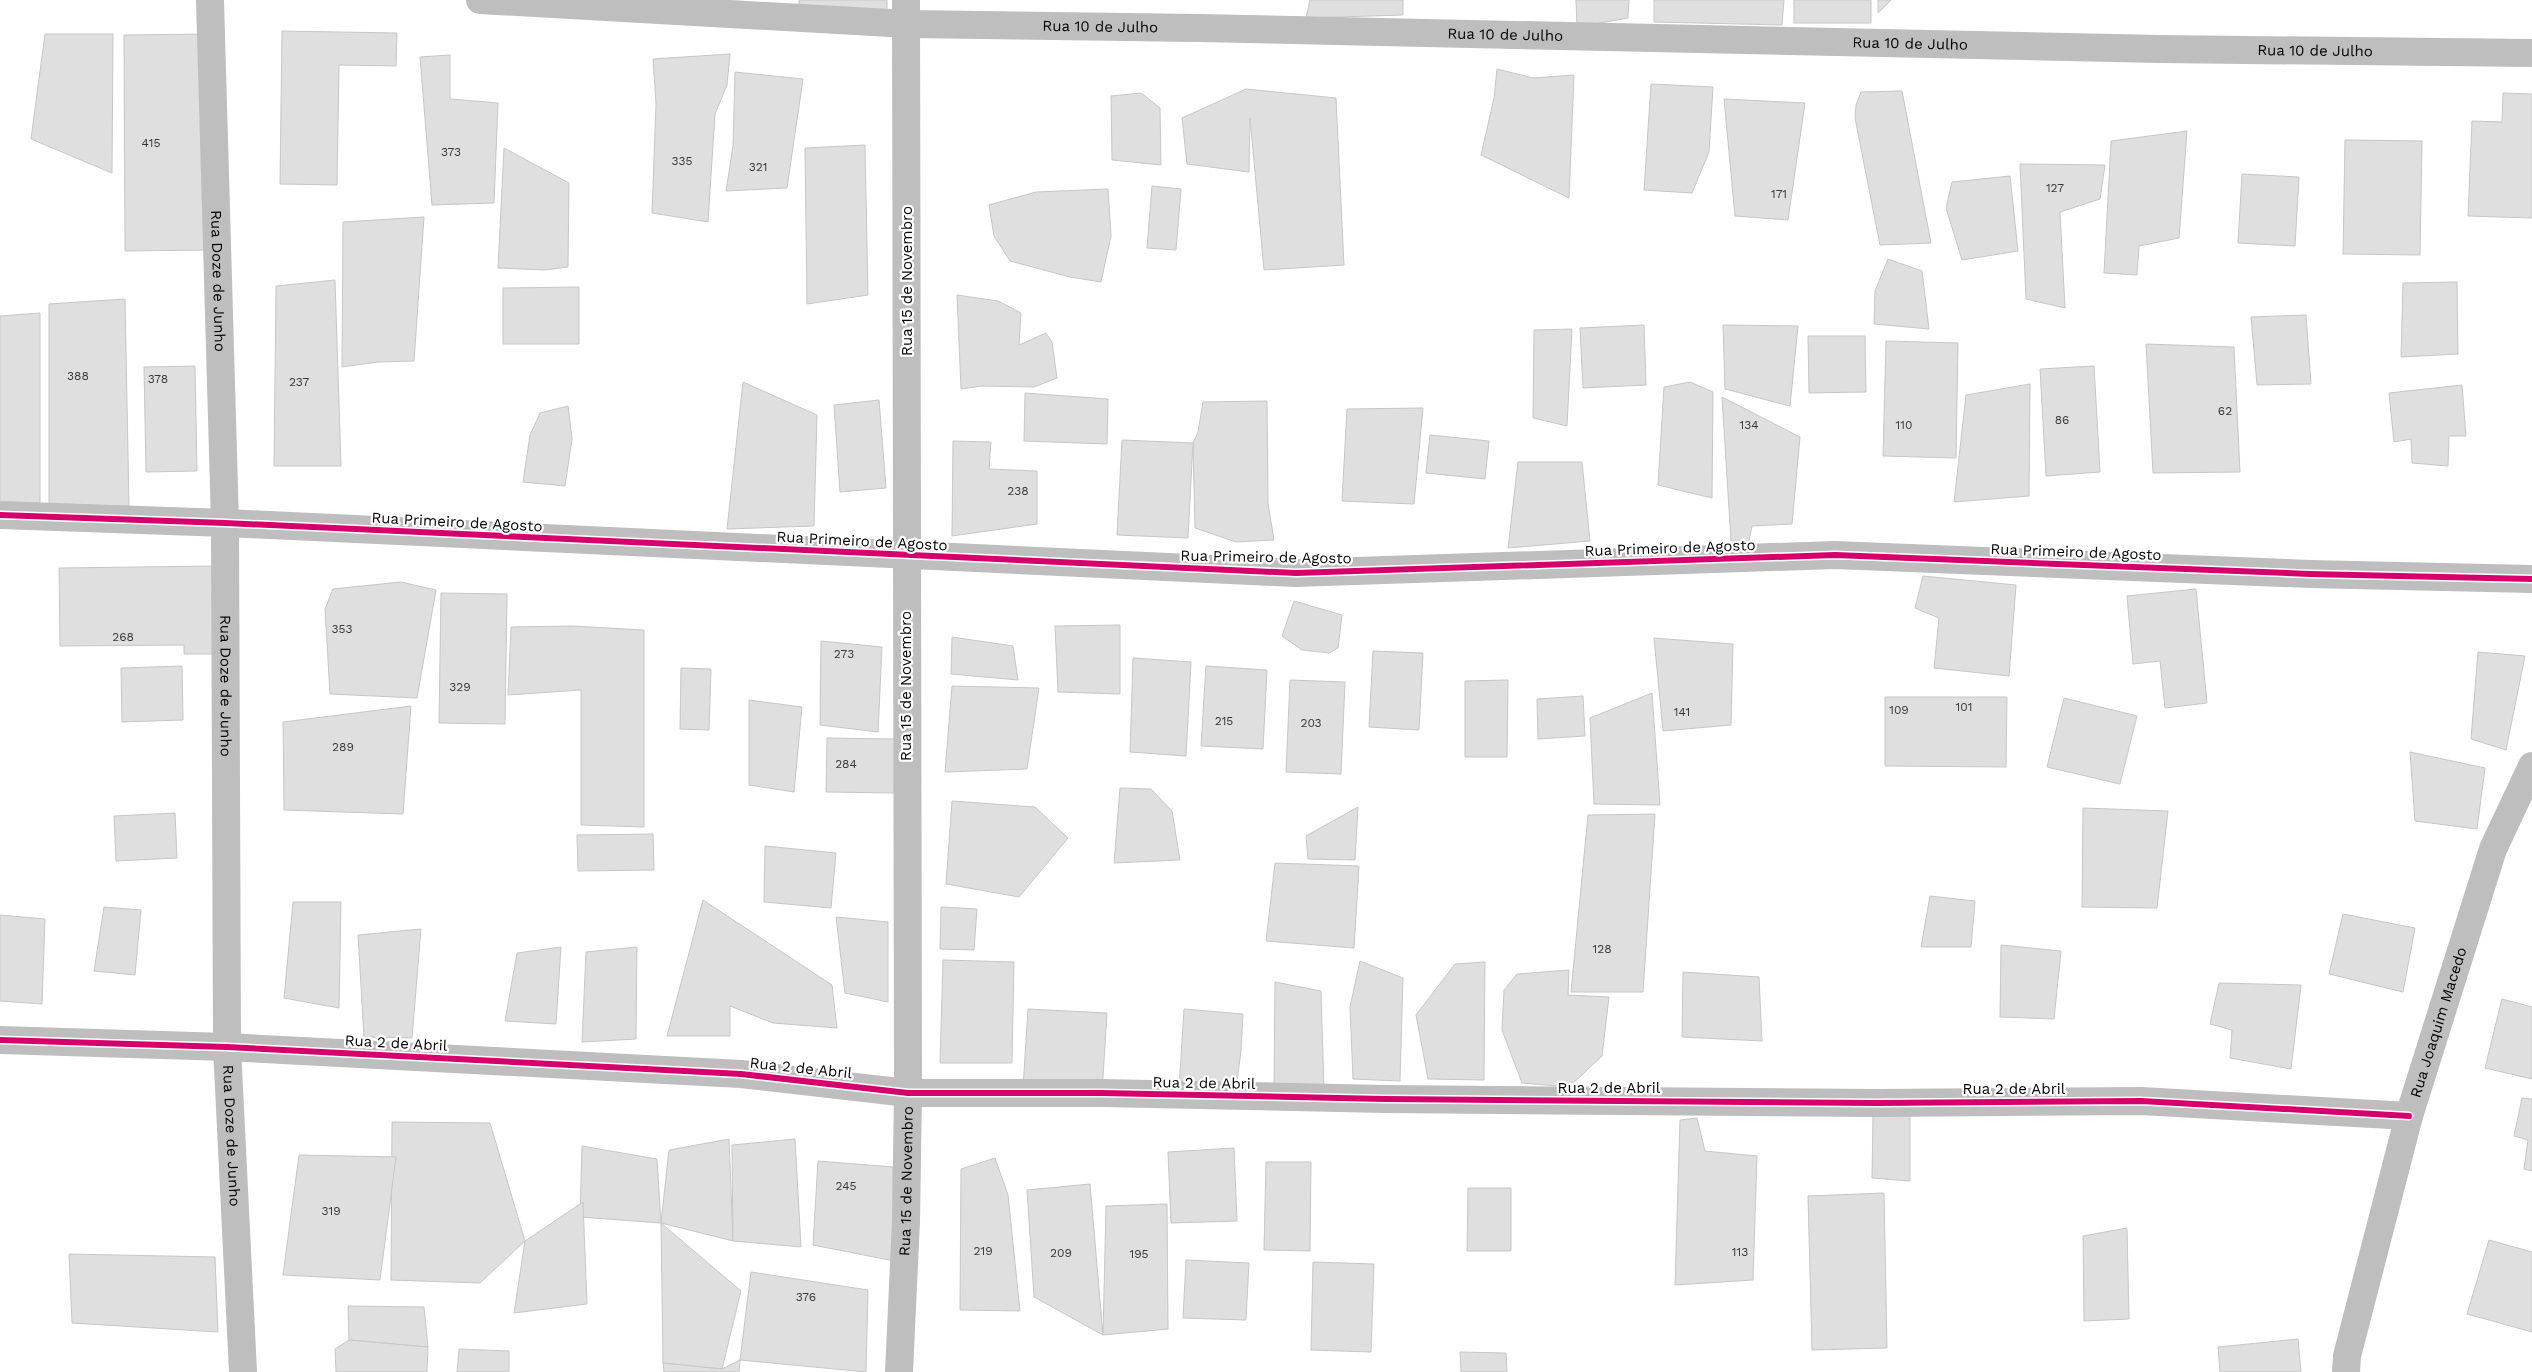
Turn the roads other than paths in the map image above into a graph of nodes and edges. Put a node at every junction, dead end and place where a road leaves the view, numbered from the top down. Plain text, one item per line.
1 (210, 0) edge
2 (480, 0) edge
3 (907, 12) edge
4 (2532, 53) edge
5 (0, 516) edge
6 (224, 523) junction
7 (906, 556) junction
8 (2532, 579) edge
9 (2532, 766) edge
10 (0, 1040) edge
11 (227, 1046) junction
12 (908, 1093) junction
13 (2409, 1116) junction
14 (243, 1372) edge
15 (899, 1372) edge
16 (2346, 1372) edge

1 - 6 street, Rua Doze de Junho
2 - 3 street, Rua 10 de Julho
3 - 4 street, Rua 10 de Julho
3 - 7 street, Rua 15 de Novembro
5 - 6 street, Rua Primeiro de Agosto
6 - 7 street, Rua Primeiro de Agosto
6 - 11 street, Rua Doze de Junho
7 - 8 street, Rua Primeiro de Agosto
7 - 12 street, Rua 15 de Novembro
9 - 13 street, Rua Joaquim Macedo
10 - 11 street, Rua 2 de Abril
11 - 12 street, Rua 2 de Abril
11 - 14 street, Rua Doze de Junho
12 - 13 street, Rua 2 de Abril
12 - 15 street, Rua 15 de Novembro
13 - 16 street, Rua Joaquim Macedo

